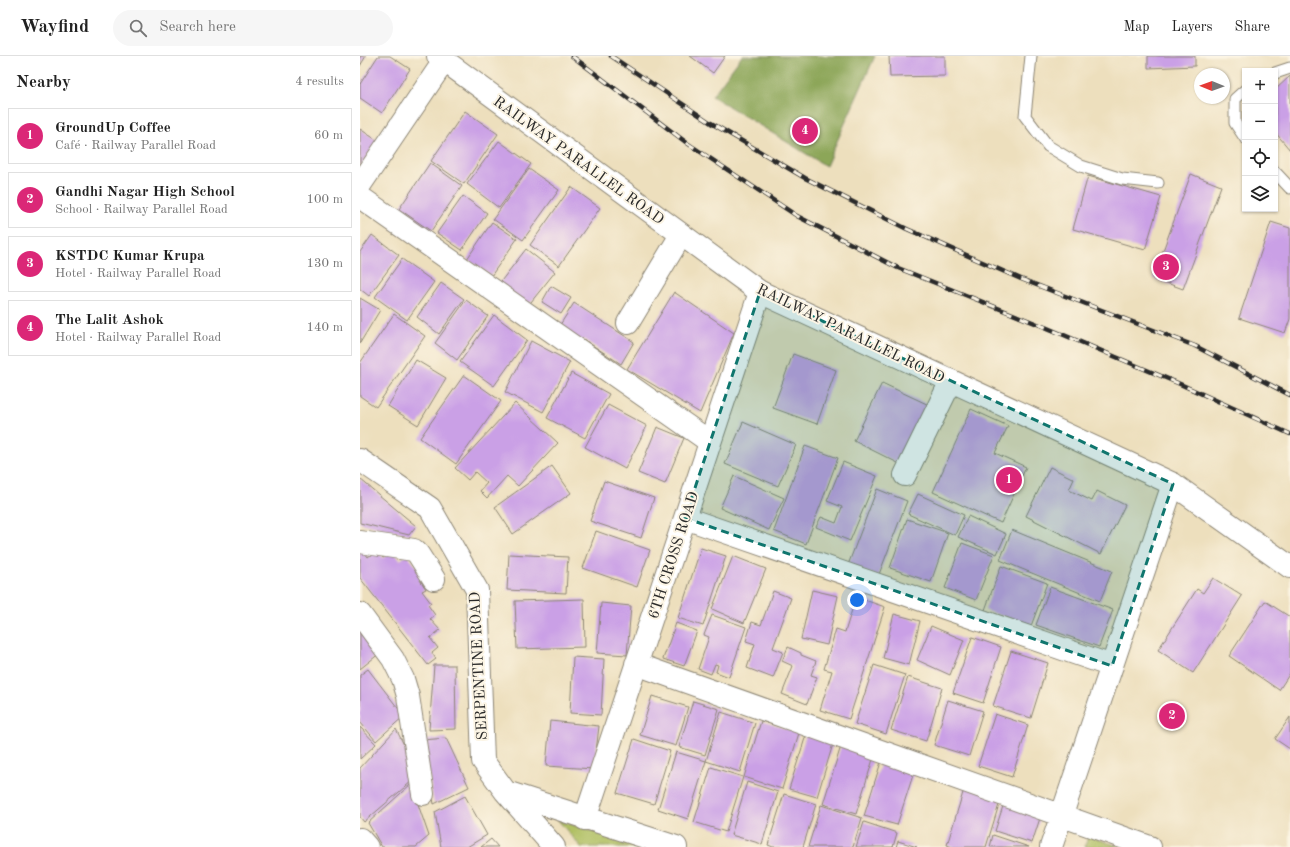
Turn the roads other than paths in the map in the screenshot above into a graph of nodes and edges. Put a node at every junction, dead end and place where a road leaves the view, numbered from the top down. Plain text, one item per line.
1 (1031, 56) edge
2 (441, 58) edge
3 (1290, 68) edge
4 (1278, 72) edge
5 (1242, 93) edge
6 (1242, 134) edge
7 (1278, 175) edge
8 (1158, 183) dead end
9 (360, 185) edge
10 (1290, 188) edge
11 (360, 197) edge
12 (681, 234) junction
13 (760, 292) junction
14 (628, 323) dead end
15 (951, 381) junction
16 (710, 442) junction
17 (360, 460) edge
18 (905, 475) dead end
19 (1173, 484) junction
20 (685, 518) junction
21 (360, 542) edge
22 (1290, 567) edge
23 (434, 579) dead end
24 (360, 614) edge
25 (636, 664) junction
26 (1112, 666) junction
27 (505, 791) junction
28 (423, 794) dead end
29 (1062, 815) junction
30 (585, 818) junction
31 (360, 839) edge
32 (367, 847) edge
33 (554, 847) edge
34 (676, 847) edge
35 (1051, 847) edge
36 (1150, 847) edge

1 - 8 lane
2 - 9 street
2 - 12 street, RAILWAY PARALLEL ROAD
3 - 4 lane
5 - 6 lane
7 - 10 lane
11 - 16 street
12 - 13 street, RAILWAY PARALLEL ROAD
12 - 14 street
13 - 15 street, RAILWAY PARALLEL ROAD
13 - 16 street, 6TH CROSS ROAD
15 - 18 street
15 - 19 street, RAILWAY PARALLEL ROAD
16 - 20 street, 6TH CROSS ROAD
17 - 27 street, SERPENTINE ROAD
19 - 22 street, RAILWAY PARALLEL ROAD
19 - 26 street
20 - 25 street, 6TH CROSS ROAD
20 - 26 street
21 - 23 street
24 - 28 street
25 - 29 street
25 - 30 street, 6TH CROSS ROAD
26 - 29 street
27 - 30 street
27 - 33 street, SERPENTINE ROAD
29 - 35 street
29 - 36 street
30 - 34 street
31 - 32 street

